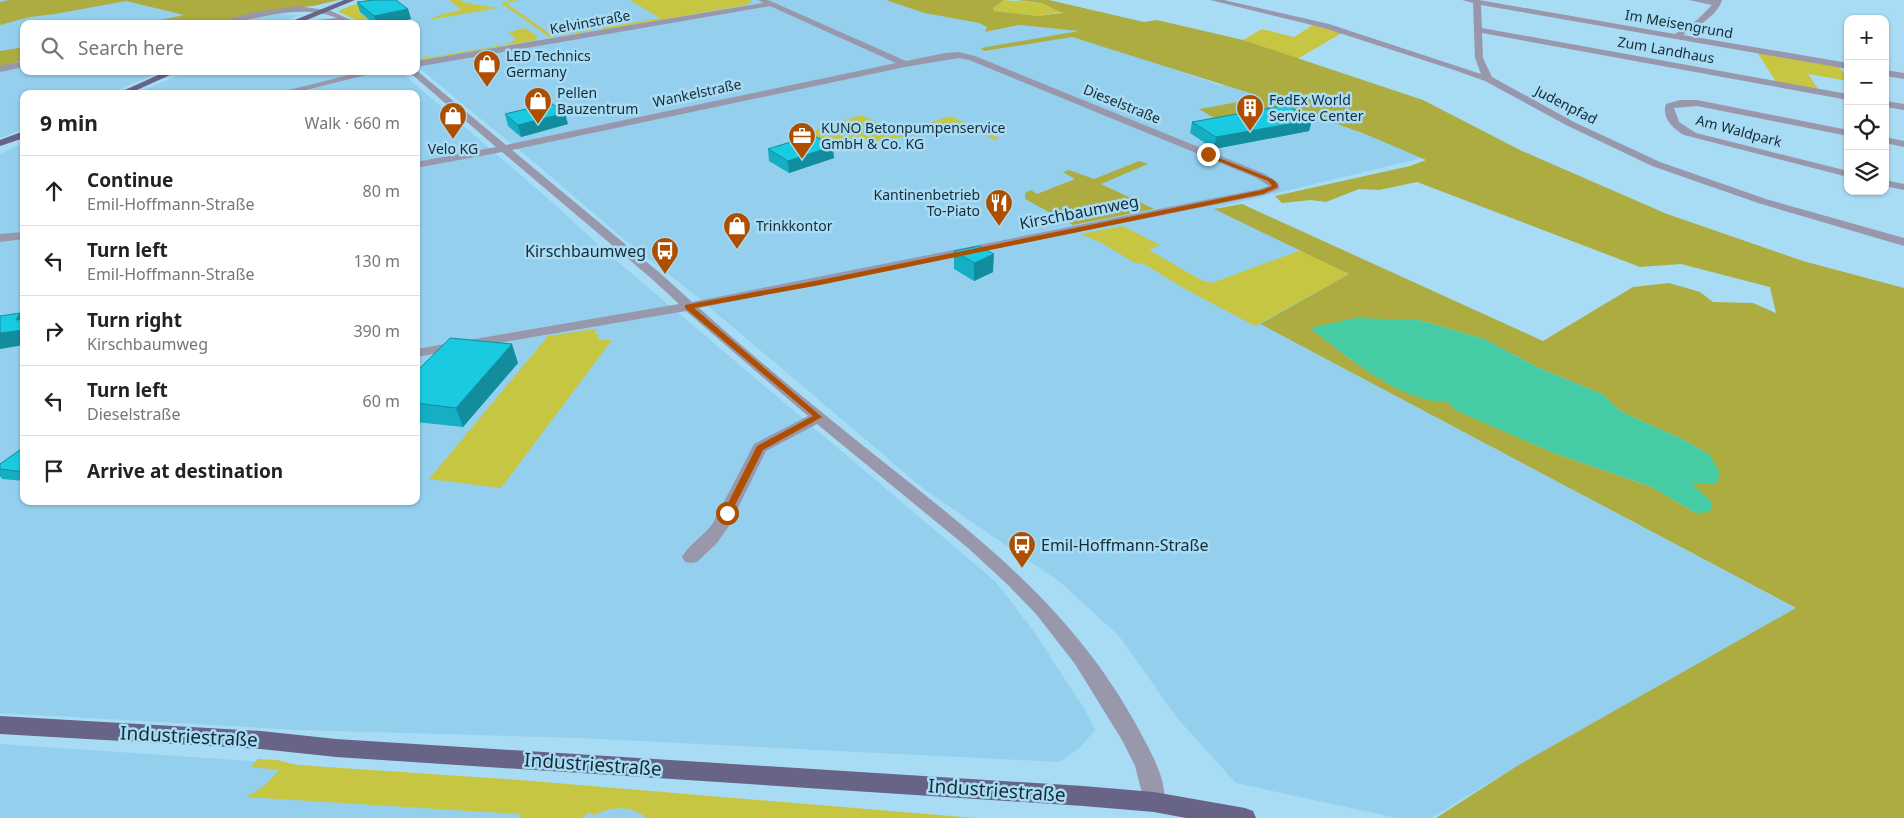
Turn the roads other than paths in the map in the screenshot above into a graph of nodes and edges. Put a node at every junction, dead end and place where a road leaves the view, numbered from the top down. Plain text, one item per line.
1 (351, 0) edge
2 (762, 0) edge
3 (1214, 0) edge
4 (1466, 0) edge
5 (1693, 0) edge
6 (1717, 2) edge
7 (1477, 3) junction
8 (770, 4) junction
9 (291, 10) junction
10 (322, 10) junction
11 (313, 14) junction
12 (236, 20) edge
13 (299, 20) edge
14 (339, 20) edge
15 (348, 20) edge
16 (1479, 30) junction
17 (1675, 37) junction
18 (955, 55) joint
19 (420, 63) edge
20 (906, 64) junction
21 (20, 65) edge
22 (1844, 65) edge
23 (0, 69) edge
24 (1889, 73) edge
25 (165, 75) edge
26 (360, 75) edge
27 (417, 75) edge
28 (1904, 76) edge
29 (1488, 79) junction
30 (129, 90) edge
31 (295, 90) edge
32 (1844, 96) edge
33 (1889, 105) edge
34 (1904, 107) edge
35 (1844, 132) edge
36 (20, 136) edge
37 (1889, 141) edge
38 (0, 143) edge
39 (1904, 144) edge
40 (502, 149) junction
41 (420, 164) edge
42 (1844, 173) edge
43 (1889, 184) edge
44 (1275, 187) joint
45 (1904, 187) edge
46 (20, 236) edge
47 (0, 238) edge
48 (1904, 242) edge
49 (688, 306) junction
50 (420, 352) edge
51 (818, 417) junction
52 (691, 557) dead end
53 (0, 726) edge
54 (1154, 802) junction
55 (1186, 812) edge
56 (1245, 818) edge

1 - 10 main road
2 - 8 street
3 - 29 street, Judenpfad
4 - 7 street, Im Meisengrund
5 - 6 street
6 - 17 street
7 - 16 street
7 - 17 street, Im Meisengrund
8 - 19 street, Kelvinstraße
8 - 20 street
9 - 10 street
9 - 11 street
9 - 12 street
10 - 11 main road
10 - 15 street
11 - 13 main road
11 - 14 street
16 - 29 street
16 - 32 street, Zum Landhaus
17 - 22 street, Im Meisengrund
18 - 20 street, Wankelstraße
18 - 44 street, Dieselstraße
20 - 40 street, Wankelstraße
21 - 23 street
24 - 28 street
25 - 30 main road
26 - 31 street
27 - 40 street
29 - 48 street, Judenpfad
33 - 34 street
35 - 42 street, Am Waldpark
36 - 38 main road
37 - 39 street
40 - 41 street, Wankelstraße
40 - 49 street
43 - 45 street
44 - 49 street, Kirschbaumweg
46 - 47 street
49 - 50 street, Kirschbaumweg
49 - 51 street
51 - 52 street
51 - 54 street
53 - 54 main road, Industriestraße
54 - 55 main road, Industriestraße
55 - 56 main road, Industriestraße

